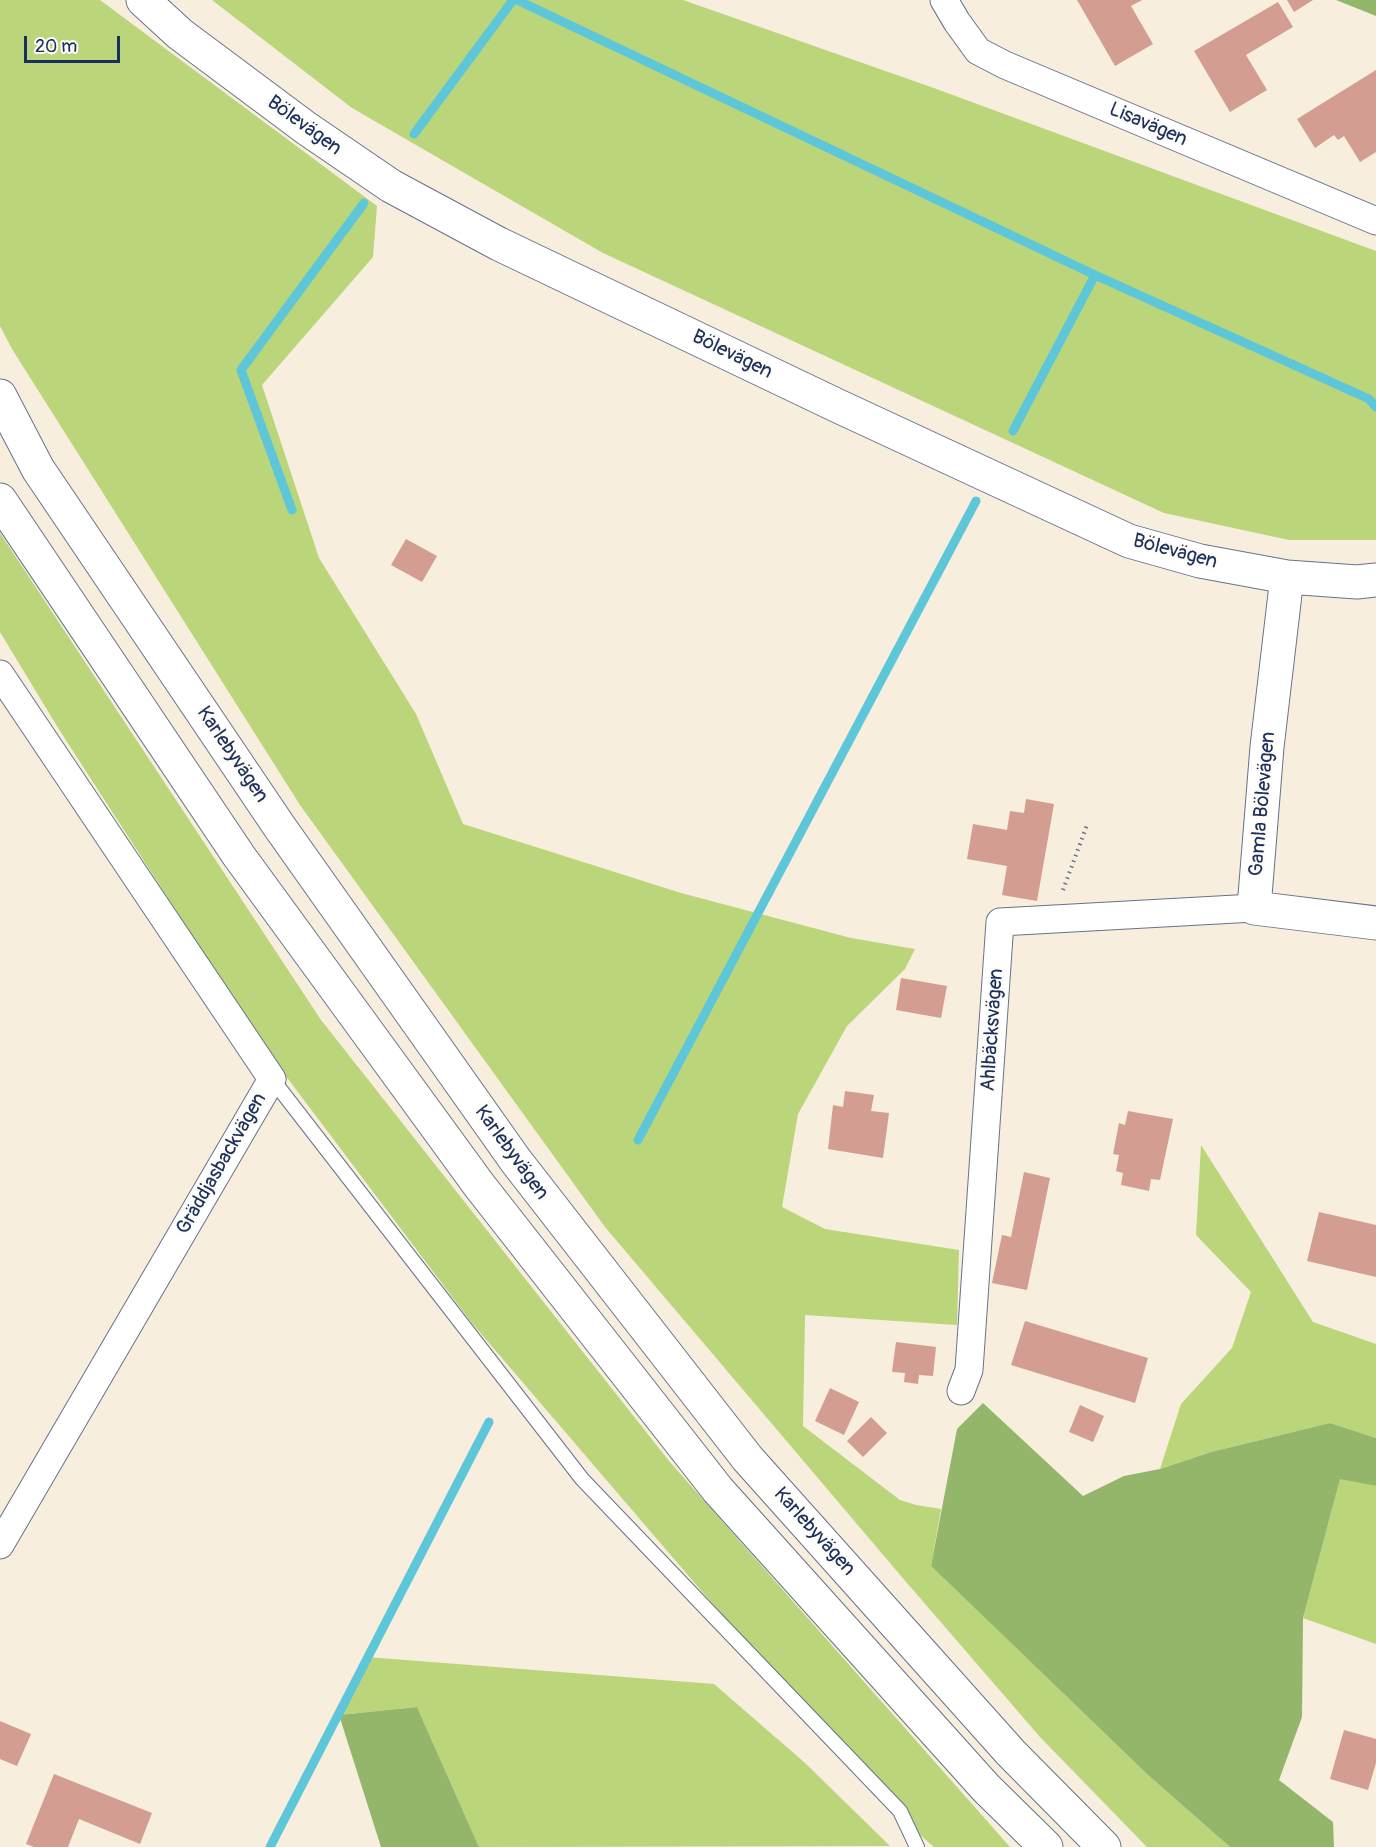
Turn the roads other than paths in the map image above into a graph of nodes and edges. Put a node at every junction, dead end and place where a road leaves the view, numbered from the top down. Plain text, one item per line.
1 (143, 0) edge
2 (944, 0) edge
3 (1376, 221) edge
4 (0, 396) edge
5 (0, 500) edge
6 (1287, 577) junction
7 (1376, 579) edge
8 (0, 674) edge
9 (1254, 908) junction
10 (1376, 923) edge
11 (272, 1079) junction
12 (961, 1391) dead end
13 (0, 1545) edge
14 (917, 1847) edge
15 (1046, 1847) edge
16 (1104, 1847) edge

1 - 6 main road, Bölevägen
2 - 3 street, Lisavägen
4 - 16 main road, Karlebyvägen
5 - 15 main road
6 - 7 main road, Bölevägen
6 - 9 main road, Gamla Bölevägen
8 - 11 street, Gräddjasbackvägen
9 - 10 main road
9 - 12 street, Ahlbäcksvägen
11 - 13 street, Gräddjasbackvägen
11 - 14 lane

